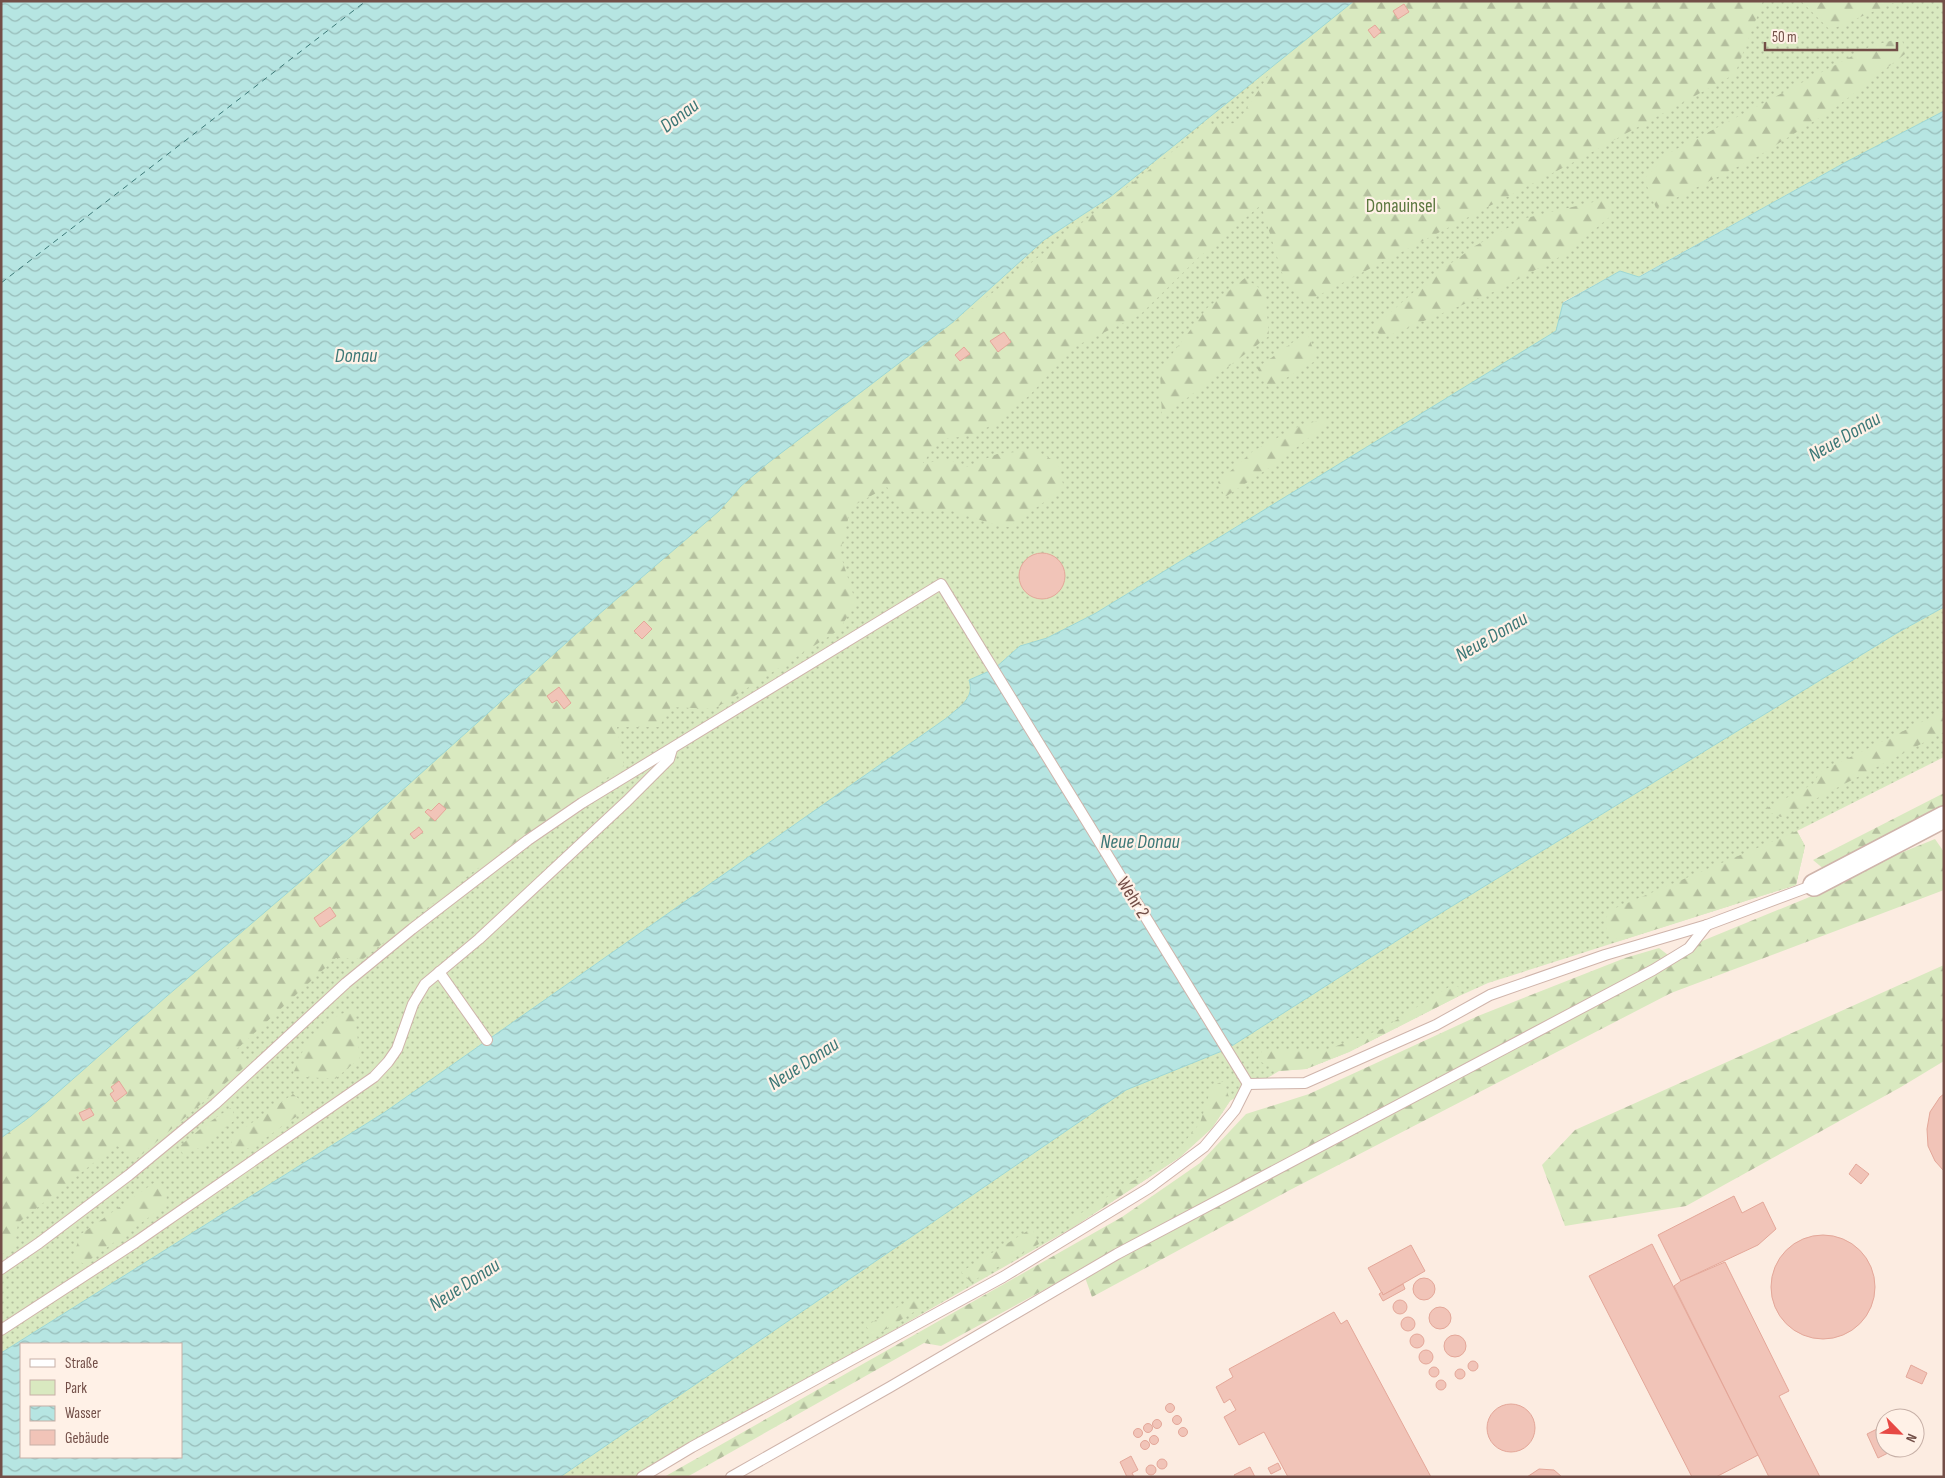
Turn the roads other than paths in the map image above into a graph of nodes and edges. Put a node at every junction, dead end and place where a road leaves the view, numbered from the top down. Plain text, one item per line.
1 (672, 748) junction
2 (1944, 817) edge
3 (1814, 885) joint
4 (1707, 925) junction
5 (439, 972) junction
6 (487, 1040) dead end
7 (1248, 1084) junction
8 (1, 1268) edge
9 (1, 1330) edge
10 (642, 1477) edge
11 (731, 1477) edge

1 - 5 lane
1 - 7 lane, Wehr 2
1 - 8 lane
2 - 3 street
3 - 4 lane
4 - 7 lane
4 - 11 lane
5 - 6 lane
5 - 9 lane
7 - 10 lane

